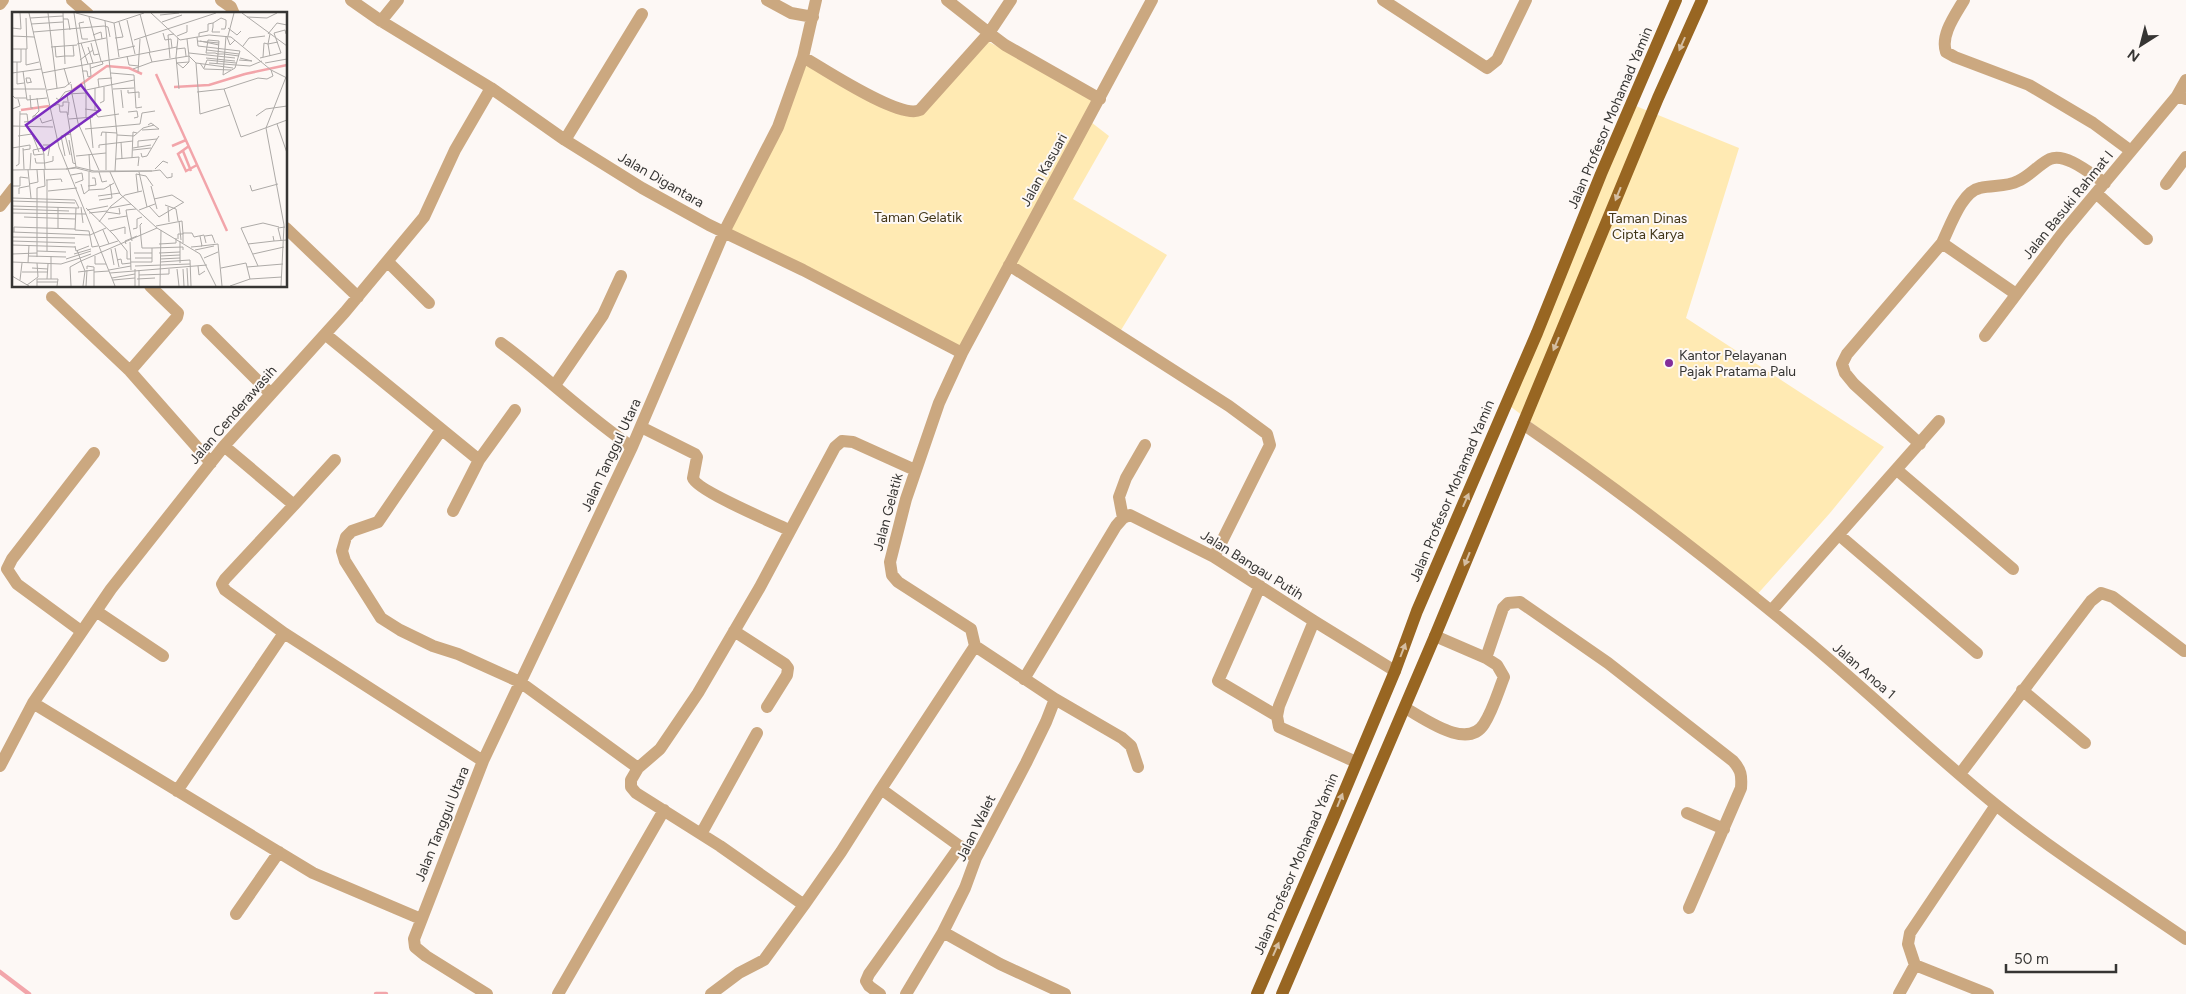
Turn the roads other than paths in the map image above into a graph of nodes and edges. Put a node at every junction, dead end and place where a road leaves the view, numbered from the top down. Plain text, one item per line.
1 (3, 0) edge
2 (72, 0) edge
3 (220, 0) edge
4 (351, 0) edge
5 (398, 0) edge
6 (767, 0) edge
7 (816, 0) edge
8 (947, 0) edge
9 (1011, 0) edge
10 (1152, 0) edge
11 (1383, 0) edge
12 (1526, 0) edge
13 (1676, 0) edge
14 (1702, 0) edge
15 (1964, 0) edge
16 (0, 4) edge
17 (86, 12) edge
18 (233, 12) edge
19 (642, 14) dead end
20 (810, 17) junction
21 (381, 21) junction
22 (989, 33) junction
23 (803, 57) junction
24 (2186, 80) edge
25 (492, 88) junction
26 (2182, 98) edge
27 (1100, 99) junction
28 (565, 140) junction
29 (2131, 152) junction
30 (2186, 157) edge
31 (2105, 183) junction
32 (2166, 184) dead end
33 (12, 191) edge
34 (2096, 193) junction
35 (0, 206) edge
36 (718, 229) junction
37 (288, 230) edge
38 (2147, 238) dead end
39 (1942, 243) junction
40 (388, 262) junction
41 (1010, 265) junction
42 (621, 276) dead end
43 (152, 288) edge
44 (2016, 294) junction
45 (52, 297) dead end
46 (358, 297) junction
47 (429, 303) dead end
48 (206, 330) dead end
49 (325, 334) junction
50 (1985, 336) dead end
51 (502, 342) dead end
52 (962, 353) junction
53 (130, 371) junction
54 (555, 386) junction
55 (271, 394) junction
56 (515, 410) dead end
57 (1939, 421) dead end
58 (1523, 424) junction
59 (641, 428) junction
60 (441, 430) junction
61 (1920, 444) junction
62 (1145, 445) dead end
63 (224, 446) junction
64 (632, 448) junction
65 (94, 453) dead end
66 (335, 460) dead end
67 (480, 460) junction
68 (211, 462) junction
69 (915, 470) junction
70 (1897, 470) junction
71 (294, 505) junction
72 (454, 511) dead end
73 (1123, 518) junction
74 (789, 530) junction
75 (1839, 534) junction
76 (1214, 556) junction
77 (2013, 569) dead end
78 (1260, 586) junction
79 (96, 611) junction
80 (1771, 611) junction
81 (1314, 621) junction
82 (81, 631) junction
83 (734, 631) junction
84 (284, 633) junction
85 (1435, 636) junction
86 (975, 646) junction
87 (2185, 651) edge
88 (1977, 653) dead end
89 (163, 656) dead end
90 (1486, 658) junction
91 (1395, 671) junction
92 (1024, 679) junction
93 (520, 682) junction
94 (2022, 690) junction
95 (1054, 699) junction
96 (32, 703) junction
97 (767, 707) dead end
98 (1405, 708) junction
99 (1278, 716) junction
100 (757, 733) dead end
101 (2085, 743) dead end
102 (478, 758) junction
103 (1356, 762) junction
104 (0, 766) edge
105 (1138, 767) dead end
106 (638, 768) junction
107 (1960, 774) junction
108 (881, 789) junction
109 (177, 791) junction
110 (1996, 805) junction
111 (664, 810) junction
112 (1687, 813) dead end
113 (1724, 829) junction
114 (701, 834) junction
115 (960, 846) junction
116 (279, 852) junction
117 (976, 858) junction
118 (804, 905) junction
119 (1690, 908) dead end
120 (236, 914) dead end
121 (418, 917) junction
122 (943, 932) junction
123 (2186, 939) edge
124 (1914, 965) junction
125 (487, 994) edge
126 (558, 994) edge
127 (711, 994) edge
128 (880, 994) edge
129 (906, 994) edge
130 (1066, 994) edge
131 (1256, 994) edge
132 (1282, 994) edge
133 (1899, 994) edge
134 (1988, 994) edge

1 - 16 street
2 - 17 street
3 - 18 street
4 - 21 street, Jalan Digantara
5 - 21 street
6 - 20 street
7 - 20 street, Jalan Tanggul Utara
8 - 22 street
9 - 22 street
10 - 27 street, Jalan Kasuari
11 - 12 street
91 -> 13 main road, Jalan Profesor Mohamad Yamin
14 -> 58 main road
15 - 29 street
19 - 28 street
20 - 23 street, Jalan Tanggul Utara
21 - 25 street, Jalan Digantara
22 - 23 street
22 - 27 street
23 - 36 street, Jalan Tanggul Utara
24 - 26 street, Jalan Basuki Rahmat I
25 - 28 street, Jalan Digantara
25 - 40 street, Jalan Cenderawasih
26 - 29 street, Jalan Basuki Rahmat I
27 - 41 street, Jalan Kasuari
28 - 36 street, Jalan Digantara
29 - 31 street, Jalan Basuki Rahmat I
30 - 32 street
31 - 34 street, Jalan Basuki Rahmat I
31 - 39 street
33 - 35 street
34 - 38 street
34 - 44 street, Jalan Basuki Rahmat I
36 - 52 street, Jalan Digantara
36 - 59 street, Jalan Tanggul Utara
37 - 46 street
39 - 44 street
39 - 61 street
40 - 46 street, Jalan Cenderawasih
40 - 47 street
41 - 52 street, Jalan Kasuari
41 - 76 street
42 - 54 street
43 - 53 street
44 - 50 street, Jalan Basuki Rahmat I
45 - 53 street
46 - 49 street, Jalan Cenderawasih
48 - 55 street
49 - 55 street, Jalan Cenderawasih
49 - 60 street
51 - 54 street
52 - 69 street, Jalan Gelatik
53 - 68 street
54 - 64 street
55 - 63 street, Jalan Cenderawasih
56 - 67 street
57 - 61 street
58 - 80 street, Jalan Anoa 1
58 -> 85 main road
59 - 64 street, Jalan Tanggul Utara
59 - 74 street
60 - 67 street
60 - 93 street
61 - 70 street
62 - 73 street
63 - 68 street, Jalan Cenderawasih
63 - 71 street
64 - 93 street, Jalan Tanggul Utara
65 - 82 street
66 - 71 street
67 - 72 street
68 - 79 street, Jalan Cenderawasih
69 - 74 street
69 - 86 street, Jalan Gelatik
70 - 75 street
70 - 77 street
71 - 84 street
73 - 76 street, Jalan Bangau Putih
73 - 92 street
74 - 83 street
75 - 80 street
75 - 88 street
76 - 78 street, Jalan Bangau Putih
78 - 81 street, Jalan Bangau Putih
78 - 99 street
79 - 82 street, Jalan Cenderawasih
79 - 89 street
80 - 107 street, Jalan Anoa 1
81 - 91 street, Jalan Bangau Putih
81 - 99 street
82 - 96 street, Jalan Cenderawasih
83 - 97 street
83 - 106 street
84 - 102 street
84 - 109 street
85 - 90 street
85 - 98 main road
86 - 92 street
86 - 108 street
87 - 94 street
90 - 98 street
90 - 113 street
91 - 103 main road, Jalan Profesor Mohamad Yamin
92 - 95 street
93 - 102 street, Jalan Tanggul Utara
93 - 106 street
94 - 101 street
94 - 107 street
95 - 105 street
95 - 117 street, Jalan Walet
96 - 104 street, Jalan Cenderawasih
96 - 109 street
98 - 132 main road
99 - 103 street
100 - 114 street
102 - 121 street, Jalan Tanggul Utara
131 -> 103 main road, Jalan Profesor Mohamad Yamin
106 - 111 street
107 - 110 street, Jalan Anoa 1
108 - 115 street
108 - 118 street
109 - 116 street
110 - 123 street, Jalan Anoa 1
110 - 124 street
111 - 114 street
111 - 126 street
112 - 113 street
113 - 119 street
114 - 118 street
115 - 117 street
115 - 128 street
116 - 120 street
116 - 121 street
117 - 122 street, Jalan Walet
118 - 127 street
121 - 125 street, Jalan Tanggul Utara
122 - 129 street, Jalan Walet
122 - 130 street
124 - 133 street
124 - 134 street

